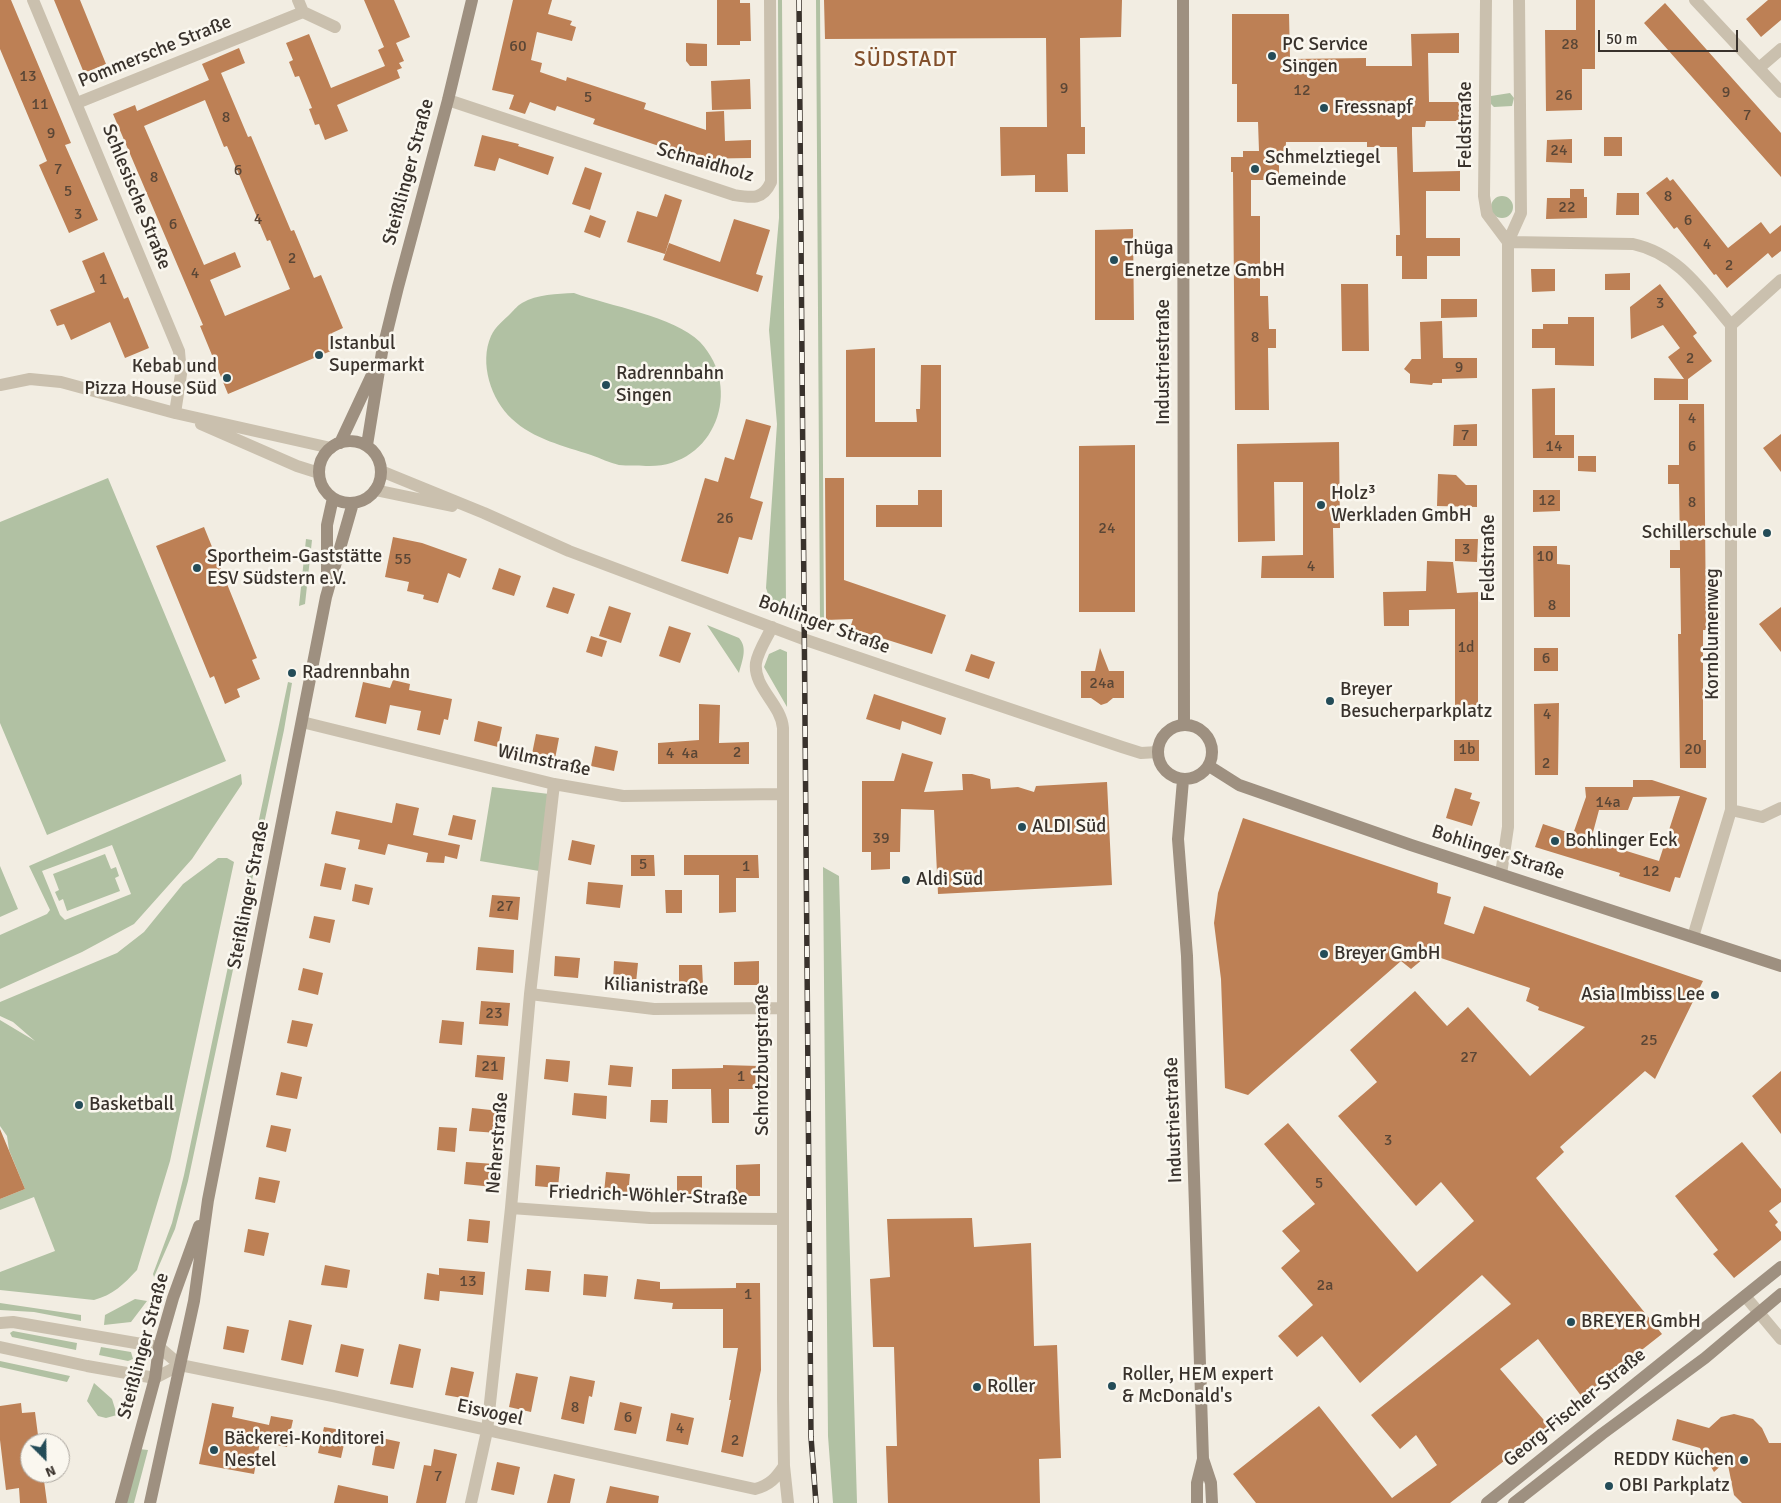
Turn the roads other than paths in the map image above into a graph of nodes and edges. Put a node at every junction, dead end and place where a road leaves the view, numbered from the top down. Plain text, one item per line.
1 (33, 0) edge
2 (472, 0) edge
3 (770, 0) edge
4 (1183, 0) edge
5 (1486, 0) edge
6 (1519, 0) edge
7 (1695, 0) edge
8 (300, 6) edge
9 (335, 27) dead end
10 (1781, 49) edge
11 (1759, 68) junction
12 (1781, 92) edge
13 (448, 100) junction
14 (77, 104) junction
15 (1508, 242) junction
16 (1781, 280) edge
17 (1731, 325) junction
18 (382, 352) junction
19 (0, 385) edge
20 (175, 413) junction
21 (335, 445) junction
22 (366, 445) junction
23 (381, 471) junction
24 (319, 473) junction
25 (375, 490) junction
26 (333, 498) junction
27 (353, 502) junction
28 (484, 512) junction
29 (326, 597) junction
30 (772, 627) junction
31 (302, 722) junction
32 (1184, 725) junction
33 (1158, 752) junction
34 (1209, 766) junction
35 (1183, 780) junction
36 (554, 784) junction
37 (782, 794) junction
38 (1781, 808) edge
39 (1731, 810) junction
40 (1501, 874) junction
41 (1693, 937) junction
42 (1781, 966) edge
43 (530, 994) junction
44 (781, 1008) junction
45 (208, 1200) junction
46 (511, 1208) junction
47 (783, 1219) junction
48 (1781, 1267) edge
49 (1781, 1294) edge
50 (1745, 1296) junction
51 (1759, 1312) junction
52 (0, 1322) edge
53 (1781, 1338) edge
54 (0, 1347) edge
55 (159, 1348) junction
56 (180, 1365) junction
57 (155, 1378) junction
58 (487, 1431) junction
59 (1204, 1459) junction
60 (784, 1466) junction
61 (121, 1503) edge
62 (150, 1503) edge
63 (471, 1503) edge
64 (788, 1503) edge
65 (1198, 1503) edge
66 (1212, 1503) edge
67 (1487, 1503) edge
68 (1514, 1503) edge

1 - 14 street, Schlesische Straße
2 - 13 street, Steißlinger Straße
3 - 13 street, Schnaidholz
4 - 32 street, Industriestraße
5 - 15 street, Feldstraße
6 - 15 street, Feldstraße
7 - 11 street
8 - 9 street, Pommersche Straße
8 - 14 street, Pommersche Straße
10 - 11 street
11 - 12 street
13 - 18 street, Steißlinger Straße
14 - 20 street, Schlesische Straße
15 - 17 street
15 - 40 street, Feldstraße
16 - 17 street
17 - 39 street, Kornblumenweg
18 - 21 street, Steißlinger Straße
18 - 22 street, Steißlinger Straße
19 - 20 street
20 - 21 street
20 - 24 street
21 - 22 street
21 - 24 street, Steißlinger Straße
22 - 23 street
23 - 25 street
23 - 28 street, Bohlinger Straße
24 - 26 street
25 - 27 street
25 - 28 street, Bohlinger Straße
26 - 27 street
26 - 29 street, Steißlinger Straße
27 - 29 street, Steißlinger Straße
28 - 30 street, Bohlinger Straße
29 - 31 street, Steißlinger Straße
30 - 33 street, Bohlinger Straße
30 - 37 street, Schrotzburgstraße
31 - 36 street, Wilmstraße
31 - 45 street, Steißlinger Straße
32 - 33 street
32 - 34 street
33 - 35 street
34 - 35 street
34 - 40 street, Bohlinger Straße
35 - 59 street, Industriestraße
36 - 37 street, Wilmstraße
36 - 43 street, Neherstraße
37 - 44 street, Schrotzburgstraße
38 - 39 street
39 - 41 street, Kornblumenweg
40 - 41 street, Bohlinger Straße
41 - 42 street, Bohlinger Straße
43 - 44 street, Kilianistraße
43 - 46 street, Neherstraße
44 - 47 street, Schrotzburgstraße
45 - 55 street, Steißlinger Straße
45 - 56 street, Steißlinger Straße
46 - 47 street, Friedrich-Wöhler-Straße
46 - 58 street, Neherstraße
47 - 60 street, Schrotzburgstraße
48 - 50 street, Georg-Fischer-Straße
49 - 51 street, Georg-Fischer-Straße
50 - 51 street
50 - 67 street, Georg-Fischer-Straße
51 - 53 street
51 - 68 street, Georg-Fischer-Straße
52 - 55 street
54 - 57 street
55 - 56 street
55 - 57 street, Steißlinger Straße
56 - 57 street
56 - 58 street, Eisvogel
56 - 62 street, Steißlinger Straße
57 - 61 street, Steißlinger Straße
58 - 60 street, Eisvogel
58 - 63 street, Neherstraße
59 - 65 street, Industriestraße
59 - 66 street, Industriestraße
60 - 64 street, Schrotzburgstraße

